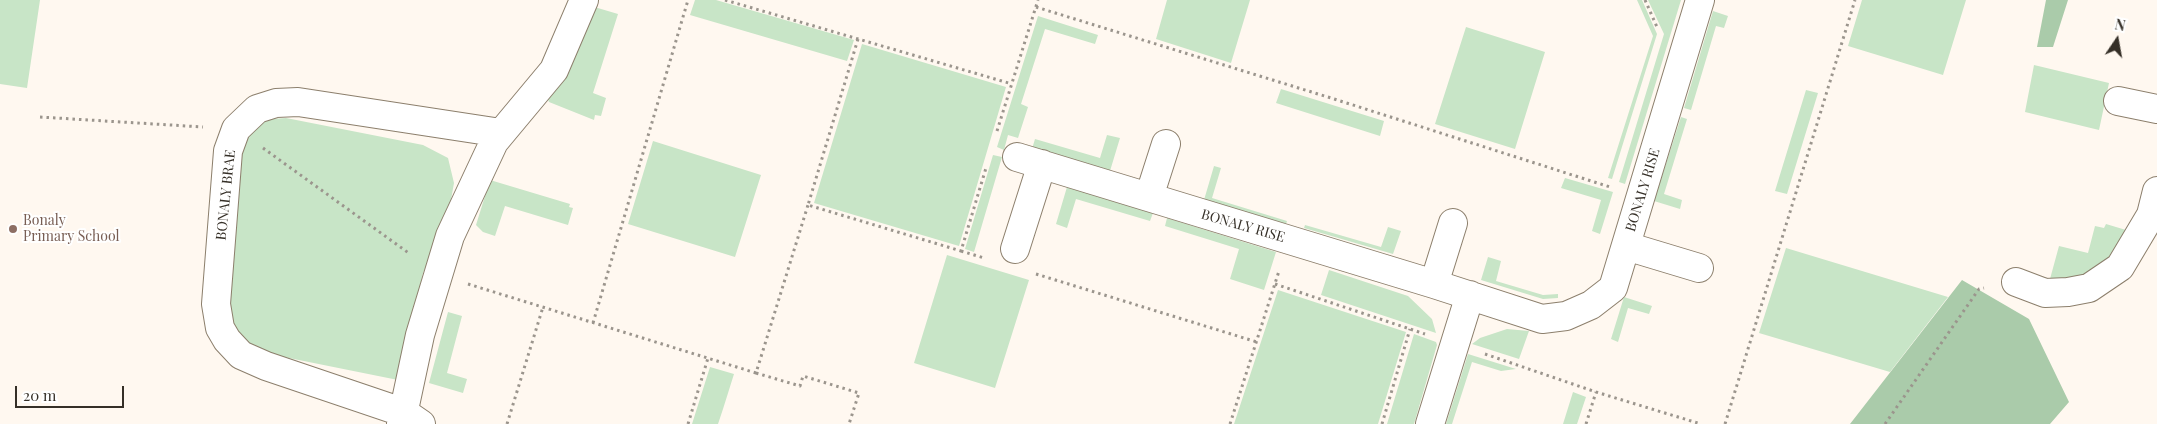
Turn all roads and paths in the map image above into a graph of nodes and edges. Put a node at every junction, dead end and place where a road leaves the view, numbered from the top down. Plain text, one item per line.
1 (584, 0) edge
2 (688, 0) edge
3 (725, 0) edge
4 (1038, 0) edge
5 (1700, 0) edge
6 (1855, 0) edge
7 (1036, 7) junction
8 (858, 39) junction
9 (1012, 84) junction
10 (2118, 101) dead end
11 (2157, 109) edge
12 (40, 116) dead end
13 (236, 129) junction
14 (501, 133) junction
15 (994, 140) dead end
16 (1166, 144) dead end
17 (989, 159) dead end
18 (2157, 191) edge
19 (1149, 197) junction
20 (1641, 197) junction
21 (808, 205) junction
22 (1453, 223) dead end
23 (1290, 239) junction
24 (1626, 246) junction
25 (1022, 260) joint
26 (1699, 268) dead end
27 (438, 274) junction
28 (2016, 282) joint
29 (1275, 284) junction
30 (1434, 284) junction
31 (1470, 295) junction
32 (543, 307) junction
33 (593, 323) junction
34 (1410, 329) junction
35 (1256, 342) junction
36 (1455, 344) junction
37 (708, 358) junction
38 (756, 373) junction
39 (1596, 392) junction
40 (409, 420) edge
41 (507, 424) edge
42 (688, 424) edge
43 (850, 424) edge
44 (1230, 424) edge
45 (1382, 424) edge
46 (1430, 424) edge
47 (1586, 424) edge
48 (1701, 424) edge
49 (1725, 424) edge
50 (1885, 424) edge

1 - 14 street, BONALY BRAE
2 - 33 path
3 - 8 path
4 - 7 path
5 - 20 street, BONALY RISE
6 - 49 path
7 - 9 path
7 - 20 path
8 - 9 path
8 - 21 path
9 - 15 path
10 - 11 street
12 - 13 path
13 - 14 street, BONALY BRAE
13 - 27 path
13 - 40 street, BONALY BRAE
14 - 27 street, BONALY BRAE
16 - 19 street
17 - 21 path
18 - 28 street
19 - 23 street, BONALY RISE
19 - 25 street, BONALY RISE
20 - 24 street, BONALY RISE
21 - 38 path
22 - 30 street
23 - 29 path
23 - 30 street, BONALY RISE
24 - 26 street
24 - 31 street, BONALY RISE
25 - 35 path
27 - 32 path
27 - 40 street, BONALY BRAE
28 - 50 path
29 - 34 path
29 - 35 path
30 - 31 street, BONALY RISE
31 - 36 street
32 - 33 path
32 - 41 path
33 - 37 path
34 - 36 path
34 - 45 path
35 - 44 path
36 - 39 path
36 - 46 street
37 - 38 path
37 - 42 path
38 - 43 path
39 - 47 path
39 - 48 path

